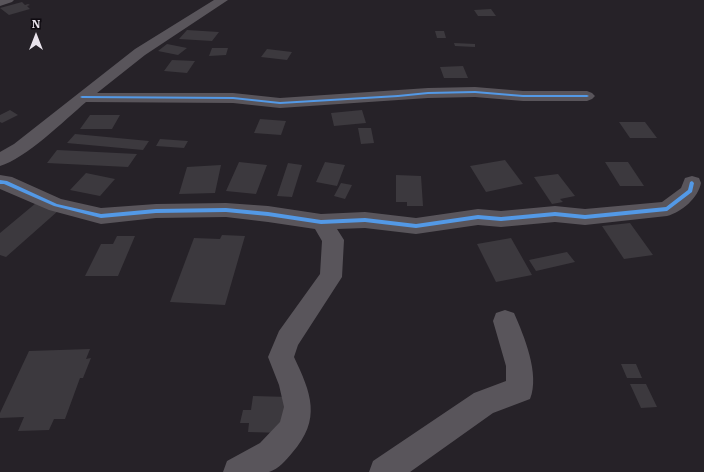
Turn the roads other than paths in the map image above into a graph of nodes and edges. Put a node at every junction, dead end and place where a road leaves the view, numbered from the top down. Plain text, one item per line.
1 (8, 0) edge
2 (222, 0) edge
3 (0, 2) edge
4 (587, 96) dead end
5 (82, 97) junction
6 (0, 160) edge
7 (0, 182) edge
8 (692, 183) dead end
9 (321, 222) junction
10 (505, 321) dead end
11 (238, 472) edge
12 (384, 472) edge

1 - 3 street
2 - 5 street
4 - 5 street
5 - 6 street
7 - 9 street
8 - 9 street
9 - 11 street
10 - 12 street

